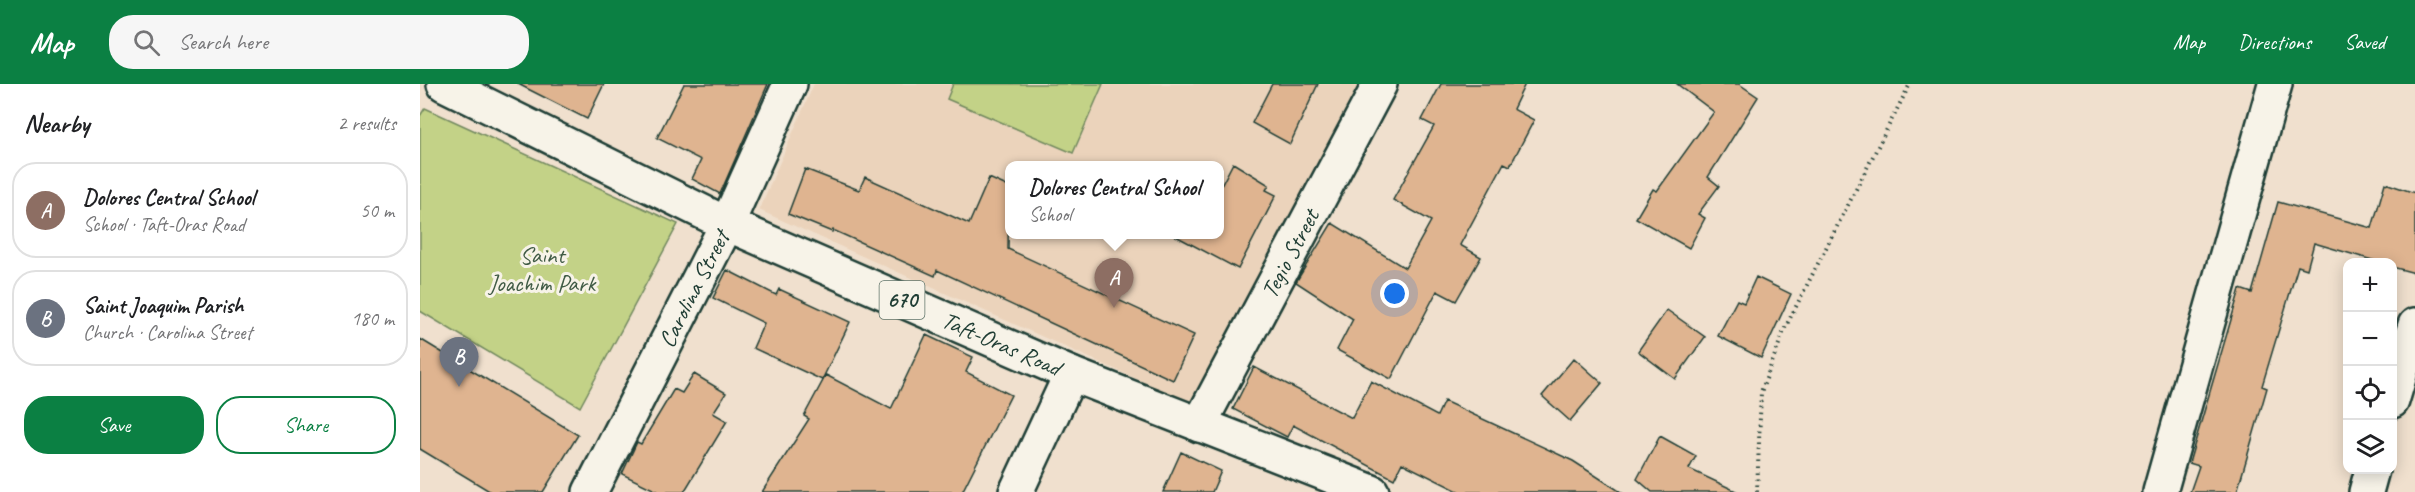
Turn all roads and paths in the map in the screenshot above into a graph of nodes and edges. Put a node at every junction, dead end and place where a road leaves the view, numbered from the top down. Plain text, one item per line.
1 (444, 84) edge
2 (790, 84) edge
3 (1380, 84) edge
4 (1910, 84) edge
5 (2275, 84) edge
6 (727, 224) junction
7 (2415, 325) edge
8 (1071, 374) junction
9 (2397, 384) edge
10 (1199, 425) junction
11 (2371, 474) edge
12 (590, 492) edge
13 (1016, 492) edge
14 (1372, 492) edge
15 (1757, 492) edge
16 (2160, 492) edge
17 (2366, 492) edge

1 - 6 street, Taft-Oras Road / 670
2 - 6 street, Carolina Street
3 - 10 street, Tegio Street
4 - 15 path
5 - 16 street
6 - 8 street, Taft-Oras Road / 670
6 - 12 street, Carolina Street
7 - 9 street
8 - 10 street, Taft-Oras Road / 670
8 - 13 street
10 - 14 street, Taft-Oras Road / 670
11 - 17 street

